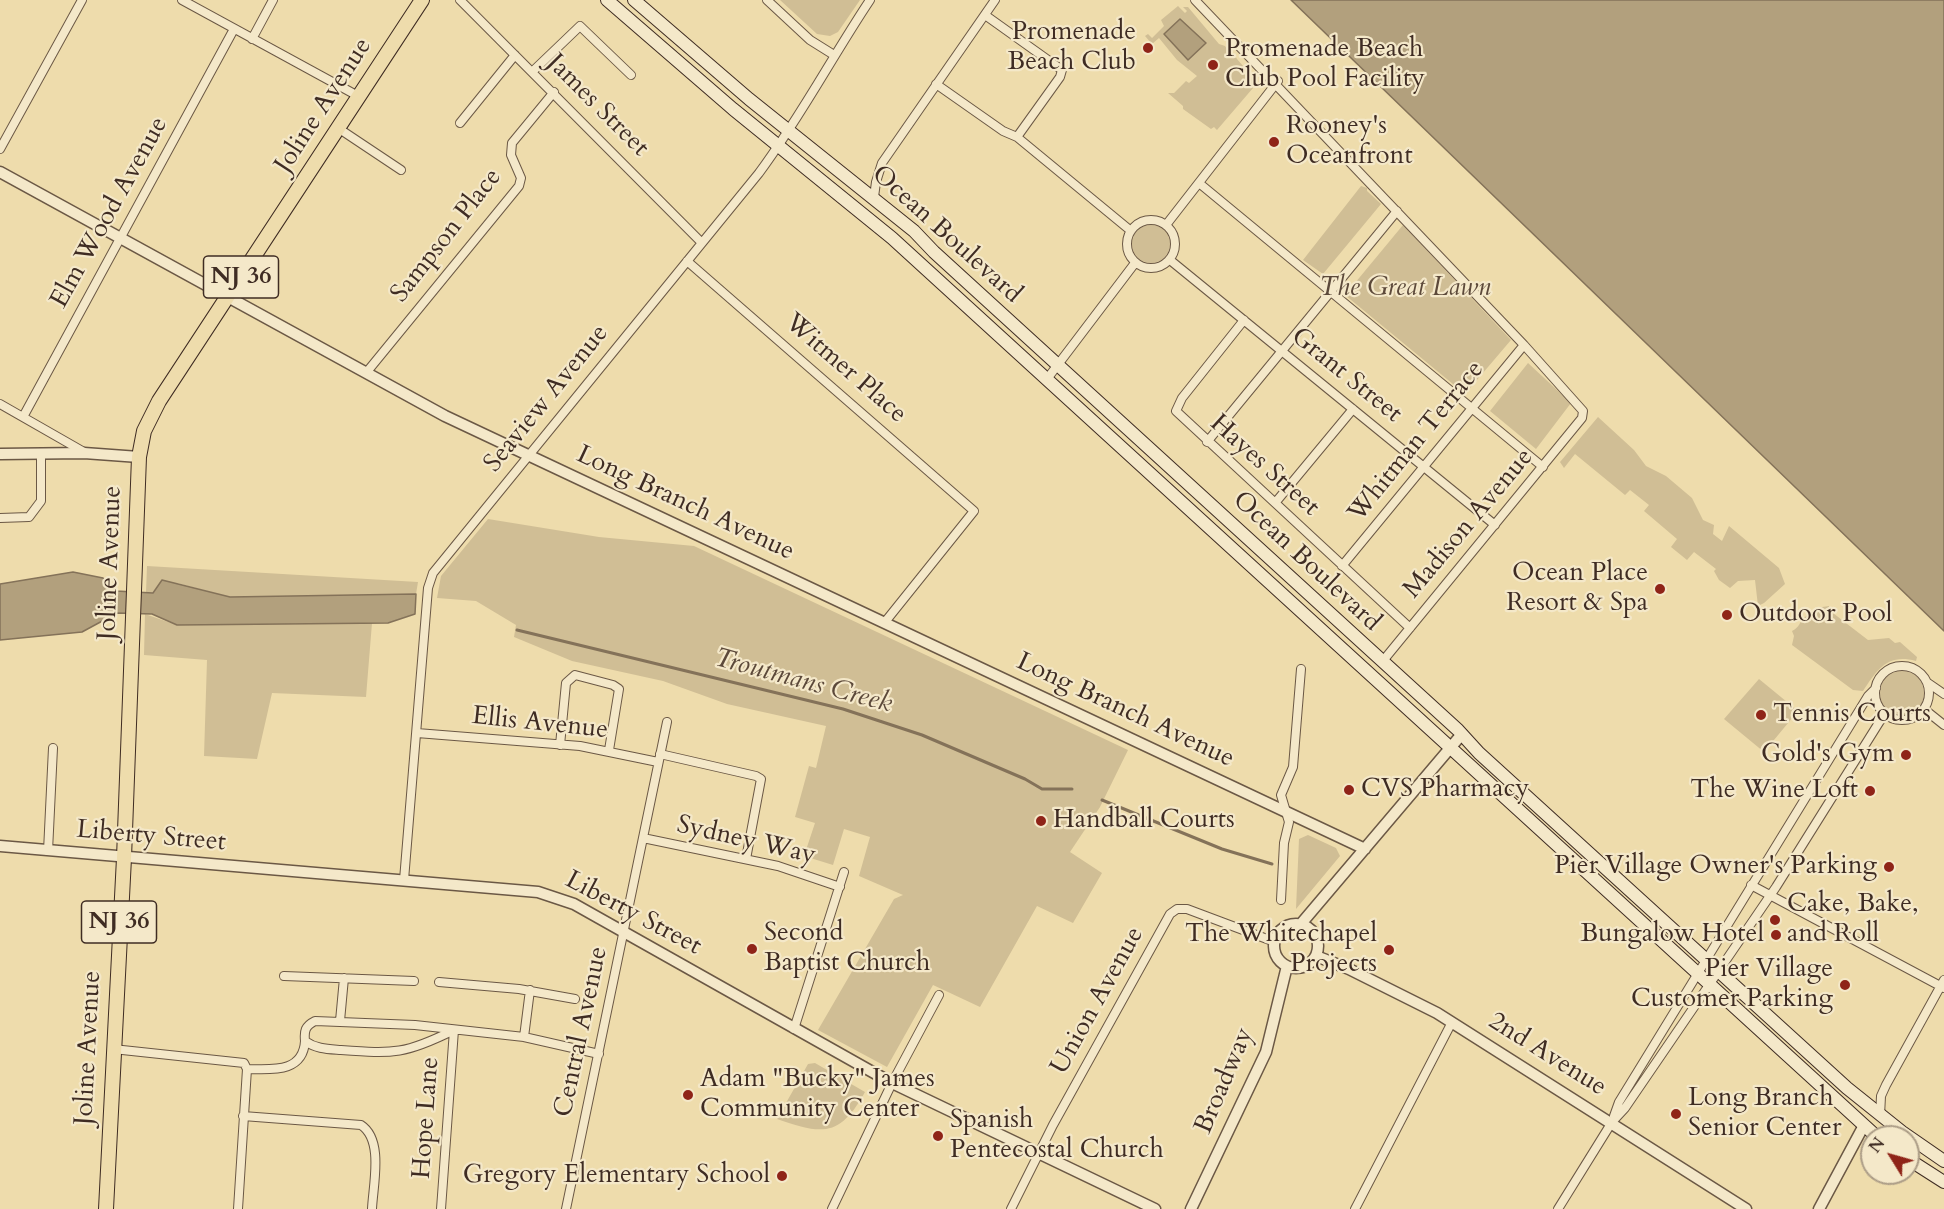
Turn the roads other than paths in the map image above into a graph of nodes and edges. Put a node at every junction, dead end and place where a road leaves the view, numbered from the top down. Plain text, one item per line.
1 (82, 0) edge
2 (182, 0) edge
3 (273, 0) edge
4 (422, 0) edge
5 (460, 0) edge
6 (607, 0) edge
7 (634, 0) edge
8 (767, 0) edge
9 (870, 0) edge
10 (995, 0) edge
11 (1195, 0) edge
12 (985, 15) junction
13 (234, 29) junction
14 (252, 39) junction
15 (515, 54) junction
16 (834, 55) junction
17 (533, 71) junction
18 (631, 75) dead end
19 (1277, 83) junction
20 (936, 84) junction
21 (554, 92) junction
22 (358, 96) junction
23 (460, 123) dead end
24 (338, 128) junction
25 (790, 131) junction
26 (1017, 137) junction
27 (779, 147) junction
28 (0, 149) edge
29 (401, 170) dead end
30 (0, 172) edge
31 (1199, 183) junction
32 (874, 197) junction
33 (1397, 212) junction
34 (1166, 225) junction
35 (1131, 231) junction
36 (120, 238) junction
37 (702, 243) junction
38 (1170, 260) junction
39 (687, 261) junction
40 (1135, 263) junction
41 (1331, 292) junction
42 (228, 296) junction
43 (1244, 320) junction
44 (1524, 345) junction
45 (1282, 351) junction
46 (1059, 365) junction
47 (366, 373) junction
48 (1047, 379) junction
49 (0, 404) edge
50 (1472, 408) junction
51 (1353, 409) junction
52 (22, 417) junction
53 (1207, 442) junction
54 (84, 453) junction
55 (0, 454) edge
56 (41, 455) junction
57 (527, 456) junction
58 (139, 457) junction
59 (1424, 467) junction
60 (1543, 467) junction
61 (1275, 503) junction
62 (0, 518) edge
63 (1495, 525) junction
64 (1342, 566) junction
65 (885, 622) junction
66 (1410, 628) junction
67 (1382, 662) junction
68 (1301, 669) dead end
69 (1928, 683) junction
70 (1876, 688) junction
71 (1944, 694) edge
72 (1924, 709) junction
73 (1885, 713) junction
74 (667, 722) dead end
75 (1944, 725) edge
76 (417, 733) junction
77 (1462, 734) junction
78 (560, 745) junction
79 (53, 748) dead end
80 (1450, 748) junction
81 (609, 750) junction
82 (659, 758) junction
83 (1286, 811) junction
84 (642, 838) junction
85 (0, 846) edge
86 (1365, 849) junction
87 (48, 851) junction
88 (124, 858) junction
89 (746, 859) junction
90 (844, 872) dead end
91 (404, 880) junction
92 (1751, 885) junction
93 (840, 887) junction
94 (1770, 896) junction
95 (1281, 900) dead end
96 (1300, 925) junction
97 (624, 931) junction
98 (1275, 942) junction
99 (1316, 956) junction
100 (1706, 959) junction
101 (1287, 966) junction
102 (1719, 972) junction
103 (1697, 973) junction
104 (284, 976) dead end
105 (344, 978) junction
106 (414, 981) dead end
107 (439, 982) dead end
108 (1710, 985) junction
109 (1943, 985) edge
110 (530, 990) junction
111 (939, 995) dead end
112 (575, 999) dead end
113 (340, 1022) junction
114 (1452, 1023) junction
115 (794, 1029) junction
116 (454, 1030) junction
117 (524, 1037) junction
118 (305, 1041) junction
119 (113, 1049) junction
120 (599, 1054) junction
121 (247, 1069) junction
122 (892, 1083) junction
123 (243, 1116) junction
124 (1880, 1116) junction
125 (1612, 1122) junction
126 (1861, 1125) edge
127 (1860, 1133) edge
128 (1039, 1154) junction
129 (1944, 1161) edge
130 (1920, 1167) edge
131 (1944, 1182) edge
132 (106, 1209) edge
133 (238, 1209) edge
134 (372, 1209) edge
135 (441, 1209) edge
136 (566, 1209) edge
137 (832, 1209) edge
138 (1011, 1209) edge
139 (1155, 1209) edge
140 (1191, 1209) edge
141 (1356, 1209) edge
142 (1558, 1209) edge
143 (1746, 1209) edge
144 (1819, 1209) edge

1 - 28 street
2 - 13 street
3 - 14 street
4 - 22 main road, Joline Avenue / NJ 36
5 - 15 street, James Street
6 - 27 main road, Ocean Boulevard
7 - 25 main road, Ocean Boulevard
8 - 16 street
9 - 16 street, Seaview Avenue
10 - 12 street
11 - 19 street
12 - 20 street
12 - 26 street
13 - 14 street
13 - 36 street, Elm Wood Avenue
14 - 22 street
15 - 17 street, James Street
15 - 23 street
16 - 25 street, Seaview Avenue
17 - 18 street
17 - 21 street, James Street
19 - 31 street
19 - 33 street
20 - 26 street
20 - 32 street
21 - 37 street, James Street
21 - 47 street, Sampson Place
22 - 24 main road, Joline Avenue / NJ 36
24 - 29 street
24 - 42 main road, Joline Avenue / NJ 36
25 - 27 street, Seaview Avenue
25 - 32 main road, Ocean Boulevard
26 - 35 street
27 - 37 street, Seaview Avenue
27 - 48 main road, Ocean Boulevard
30 - 36 street, Long Branch Avenue
31 - 34 street
31 - 41 street
32 - 46 main road, Ocean Boulevard
33 - 41 street
33 - 44 street
34 - 35 street
34 - 38 street
35 - 40 street
36 - 42 street, Long Branch Avenue
36 - 52 street, Elm Wood Avenue
37 - 39 street, Seaview Avenue
38 - 40 street
38 - 43 street, Grant Street
39 - 57 street, Seaview Avenue
39 - 65 street, Witmer Place
40 - 46 street
41 - 45 street
41 - 50 street
42 - 47 street, Long Branch Avenue
42 - 58 main road, Joline Avenue / NJ 36
43 - 45 street, Grant Street
43 - 53 street, Hayes Street
44 - 50 street, Whitman Terrace
44 - 60 street, Madison Avenue
45 - 51 street, Grant Street
45 - 53 street
46 - 48 street
46 - 67 main road, Ocean Boulevard
47 - 57 street, Long Branch Avenue
48 - 80 main road, Ocean Boulevard
49 - 52 street
50 - 59 street, Whitman Terrace
50 - 60 street
51 - 59 street, Grant Street
51 - 61 street
52 - 54 street
53 - 61 street, Hayes Street
54 - 56 street
54 - 58 street
55 - 56 street
56 - 62 street
57 - 65 street, Long Branch Avenue
57 - 76 street, Seaview Avenue
58 - 88 main road, Joline Avenue / NJ 36
59 - 63 street, Grant Street
59 - 64 street, Whitman Terrace
60 - 63 street, Madison Avenue
61 - 64 street, Hayes Street
63 - 66 street, Madison Avenue
64 - 66 street, Hayes Street
65 - 83 street, Long Branch Avenue
66 - 67 street, Madison Avenue
67 - 77 main road, Ocean Boulevard
68 - 83 street
69 - 70 street
69 - 71 street
69 - 72 street
70 - 73 street
70 - 92 street
72 - 73 street
72 - 75 street
73 - 94 street
74 - 82 street, Central Avenue
76 - 78 street, Ellis Avenue
76 - 91 street, Seaview Avenue
77 - 80 street
77 - 100 main road, Ocean Boulevard
78 - 81 street, Ellis Avenue
78 - 81 street
79 - 87 street
80 - 86 street
80 - 103 main road, Ocean Boulevard
81 - 82 street, Ellis Avenue
82 - 84 street, Central Avenue
82 - 89 street, Ellis Avenue
83 - 86 street, Long Branch Avenue
83 - 95 street
84 - 89 street, Sydney Way
84 - 97 street, Central Avenue
85 - 87 street, Liberty Street
86 - 96 street
87 - 88 street, Liberty Street
88 - 91 street, Liberty Street
88 - 119 main road, Joline Avenue / NJ 36
89 - 93 street, Sydney Way
90 - 93 street
91 - 97 street, Liberty Street
92 - 94 street
92 - 100 street
93 - 115 street
94 - 102 street
94 - 109 street
96 - 98 street
96 - 99 street
97 - 115 street, Liberty Street
97 - 120 street, Central Avenue
98 - 101 street
98 - 128 street, Union Avenue
99 - 101 street
99 - 114 street, 2nd Avenue
100 - 102 main road, Ocean Boulevard
100 - 103 street
101 - 140 street, Broadway
102 - 108 street
102 - 124 main road, Ocean Boulevard
103 - 108 main road, Ocean Boulevard
103 - 125 street
104 - 105 street
105 - 106 street
105 - 113 street
107 - 110 street
108 - 125 street
108 - 126 main road, Ocean Boulevard
109 - 124 street
110 - 112 street
110 - 117 street
111 - 122 street
113 - 116 street
113 - 118 street
114 - 125 street, 2nd Avenue
114 - 141 street
115 - 122 street, Liberty Street
116 - 117 street
116 - 118 street
116 - 135 street, Hope Lane
117 - 120 street
118 - 121 street
119 - 121 street
119 - 132 main road, Joline Avenue / NJ 36
120 - 136 street, Central Avenue
121 - 123 street
122 - 128 street, Liberty Street
122 - 137 street
123 - 133 street
123 - 134 street
124 - 129 main road, Ocean Boulevard
125 - 142 street
125 - 143 street, 2nd Avenue
127 - 144 street
128 - 138 street, Union Avenue
128 - 139 street, Liberty Street
130 - 131 main road

